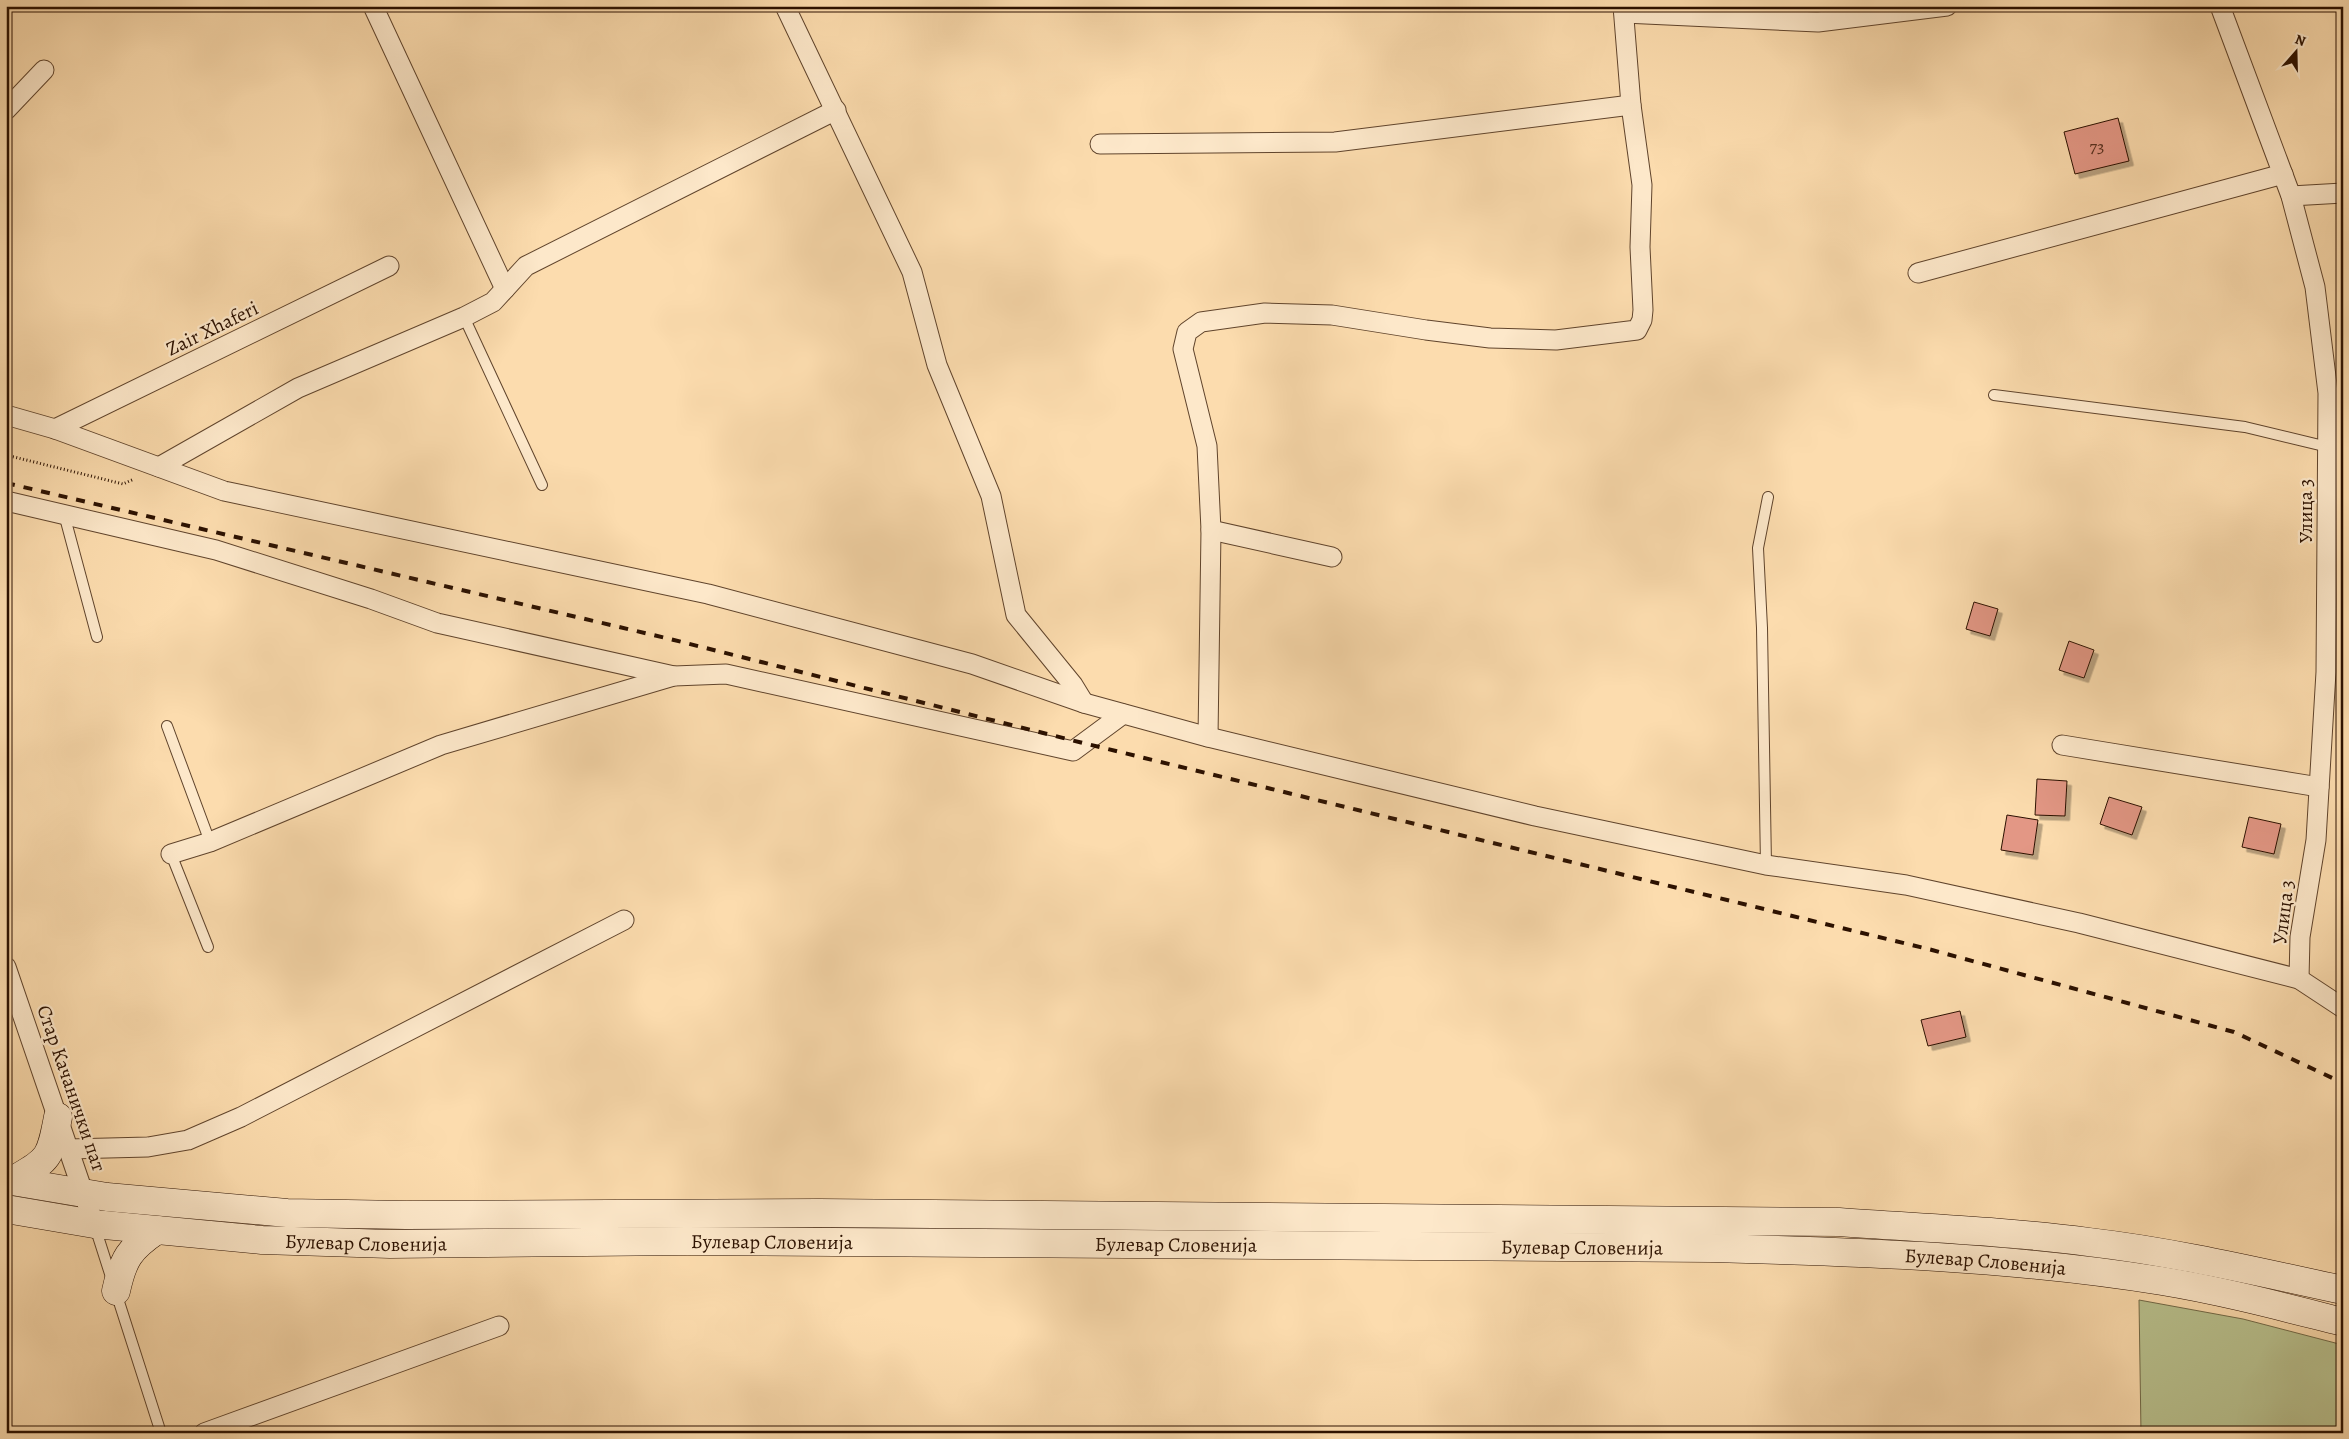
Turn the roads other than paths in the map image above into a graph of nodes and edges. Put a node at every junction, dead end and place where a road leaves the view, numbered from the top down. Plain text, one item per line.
1 (373, 6) edge
2 (785, 6) edge
3 (1946, 6) edge
4 (2220, 6) edge
5 (1623, 9) edge
6 (44, 70) dead end
7 (1631, 105) junction
8 (6, 110) edge
9 (836, 110) junction
10 (1100, 144) dead end
11 (2283, 174) junction
12 (2343, 193) edge
13 (2291, 196) junction
14 (390, 266) dead end
15 (1918, 273) dead end
16 (505, 288) junction
17 (464, 317) junction
18 (2336, 393) edge
19 (1994, 395) dead end
20 (6, 415) edge
21 (55, 430) junction
22 (2328, 447) junction
23 (159, 467) junction
24 (542, 485) dead end
25 (1768, 498) dead end
26 (6, 501) edge
27 (64, 514) junction
28 (1211, 530) junction
29 (1332, 557) dead end
30 (97, 637) dead end
31 (2334, 674) edge
32 (674, 676) junction
33 (1084, 704) junction
34 (1123, 714) junction
35 (167, 726) dead end
36 (1208, 737) junction
37 (2062, 745) dead end
38 (2319, 787) junction
39 (210, 842) junction
40 (171, 854) joint
41 (1766, 865) junction
42 (624, 920) dead end
43 (208, 947) dead end
44 (6, 967) edge
45 (2299, 979) junction
46 (2343, 1008) edge
47 (58, 1117) junction
48 (68, 1149) junction
49 (9, 1181) edge
50 (85, 1193) junction
51 (6, 1209) edge
52 (94, 1224) junction
53 (157, 1230) junction
54 (2343, 1290) edge
55 (116, 1291) junction
56 (2343, 1322) edge
57 (499, 1326) dead end
58 (161, 1433) edge
59 (204, 1433) edge

1 - 16 street
2 - 9 street
3 - 5 street
4 - 11 street, Улица 3
5 - 7 street
6 - 8 street
7 - 10 street
7 - 28 street
9 - 16 street
9 - 33 street
11 - 13 street, Улица 3
11 - 15 street
12 - 13 street
13 - 18 street, Улица 3
14 - 21 street, Zair Xhaferi
16 - 17 street
17 - 23 street
17 - 24 lane
18 - 22 street, Улица 3
19 - 22 lane
20 - 21 street
21 - 23 street
22 - 31 street, Улица 3
23 - 33 street
25 - 41 lane
26 - 27 street
27 - 30 lane
27 - 32 street
28 - 29 street
28 - 36 street
31 - 38 street, Улица 3
32 - 34 street
32 - 39 street
33 - 34 street
34 - 36 street
35 - 39 lane
36 - 41 street
37 - 38 street
38 - 45 street, Улица 3
39 - 40 street
40 - 43 lane
41 - 45 street
42 - 48 street
44 - 47 street, Стар Качанички пат
45 - 46 street
47 - 48 street, Стар Качанички пат
47 - 49 street
48 - 50 street, Стар Качанички пат
49 - 50 street, Булевар Словенија
50 - 52 street, Стар Качанички пат
50 - 54 street, Булевар Словенија
51 - 52 street, Булевар Словенија
52 - 53 street, Булевар Словенија
52 - 55 lane
53 - 55 street
53 - 56 street, Булевар Словенија
55 - 58 lane
57 - 59 street

